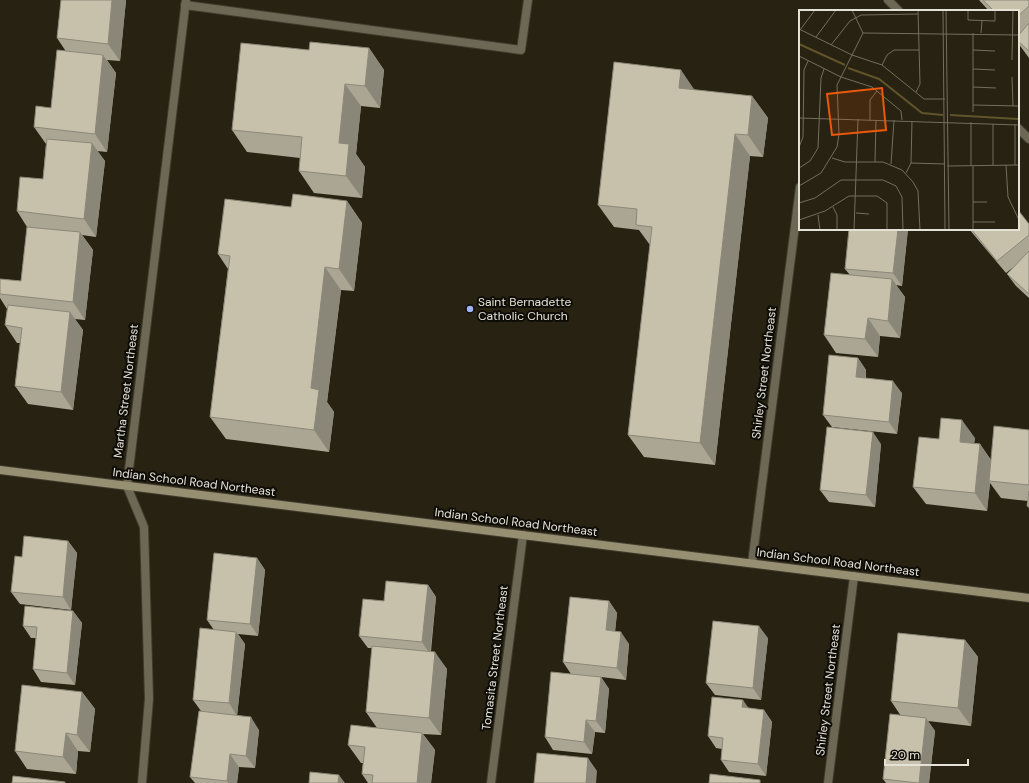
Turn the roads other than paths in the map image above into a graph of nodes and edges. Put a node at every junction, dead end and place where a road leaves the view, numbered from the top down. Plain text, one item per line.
1 (528, 0) edge
2 (888, 0) edge
3 (185, 3) edge
4 (898, 10) edge
5 (1019, 129) edge
6 (1029, 138) edge
7 (799, 195) edge
8 (0, 470) edge
9 (127, 486) junction
10 (523, 535) junction
11 (752, 563) junction
12 (854, 576) junction
13 (1029, 598) edge
14 (142, 783) edge
15 (491, 783) edge
16 (828, 783) edge

1 - 3 street
2 - 4 street
3 - 9 street, Martha Street Northeast
5 - 6 street
7 - 11 street, Shirley Street Northeast
8 - 9 street, Indian School Road Northeast
9 - 10 street, Indian School Road Northeast
9 - 14 street, Martha Street Northeast
10 - 11 street, Indian School Road Northeast
10 - 15 street, Tomasita Street Northeast
11 - 12 street, Indian School Road Northeast
12 - 13 street, Indian School Road Northeast
12 - 16 street, Shirley Street Northeast

